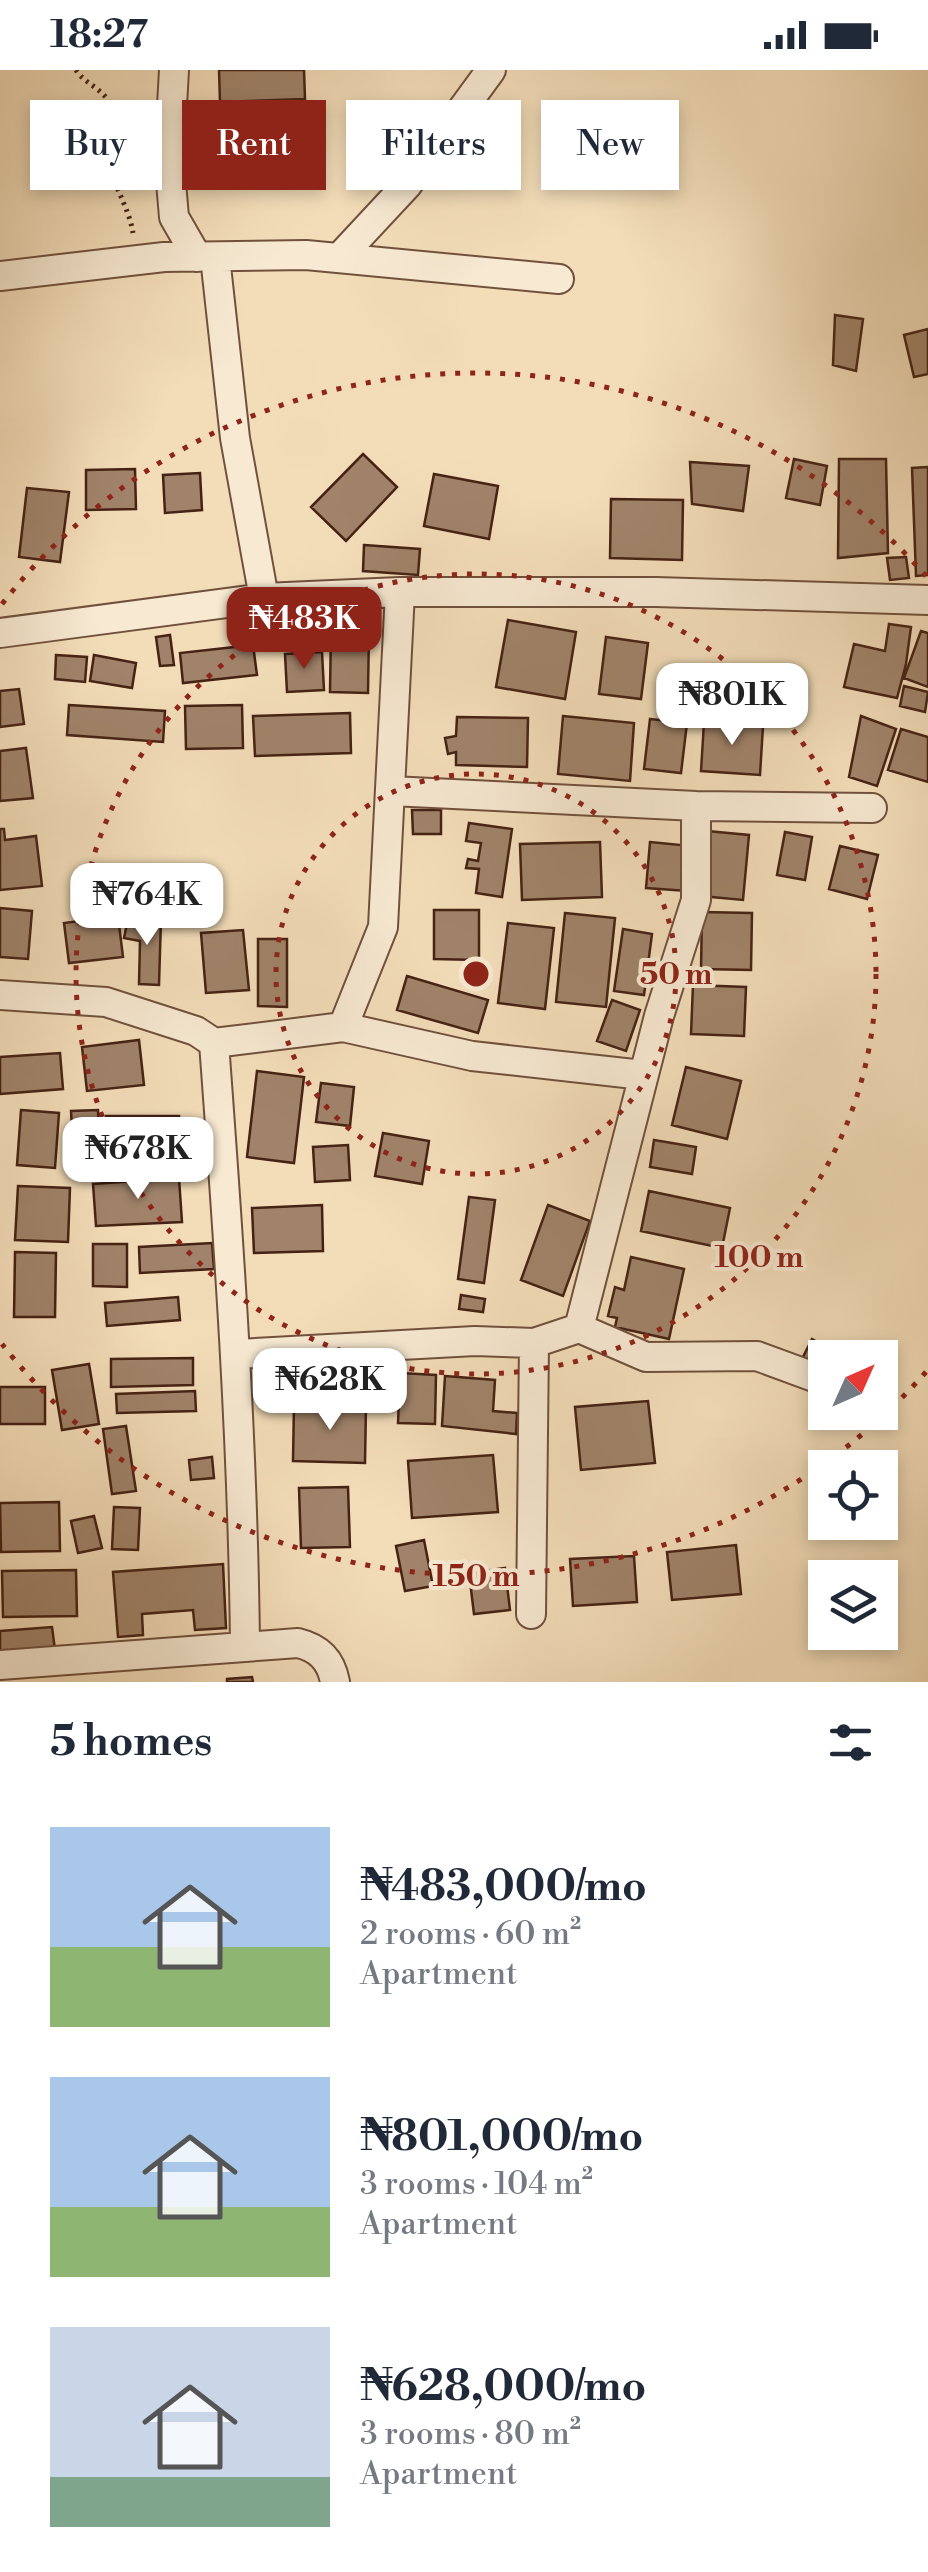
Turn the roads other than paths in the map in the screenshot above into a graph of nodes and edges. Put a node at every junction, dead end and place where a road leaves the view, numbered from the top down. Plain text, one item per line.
1 (174, 70) edge
2 (491, 70) edge
3 (206, 257) junction
4 (339, 258) junction
5 (0, 276) edge
6 (559, 278) dead end
7 (400, 592) junction
8 (264, 598) junction
9 (928, 600) edge
10 (0, 634) edge
11 (391, 791) junction
12 (696, 806) junction
13 (872, 808) dead end
14 (0, 995) edge
15 (343, 1027) junction
16 (214, 1043) junction
17 (643, 1076) junction
18 (579, 1328) junction
19 (534, 1343) junction
20 (237, 1354) junction
21 (808, 1375) edge
22 (531, 1614) dead end
23 (245, 1648) junction
24 (0, 1664) edge
25 (335, 1682) edge

1 - 3 street
2 - 4 street
3 - 4 street
3 - 5 street
3 - 8 street
4 - 6 street
7 - 8 street
7 - 9 street
7 - 11 street
8 - 10 street
11 - 12 street
11 - 15 street
12 - 13 street
12 - 17 street
14 - 16 street
15 - 16 street
15 - 17 street
16 - 20 street
17 - 18 street
18 - 19 street
18 - 21 street
19 - 20 street
19 - 22 street
20 - 23 street
23 - 24 street
23 - 25 street

